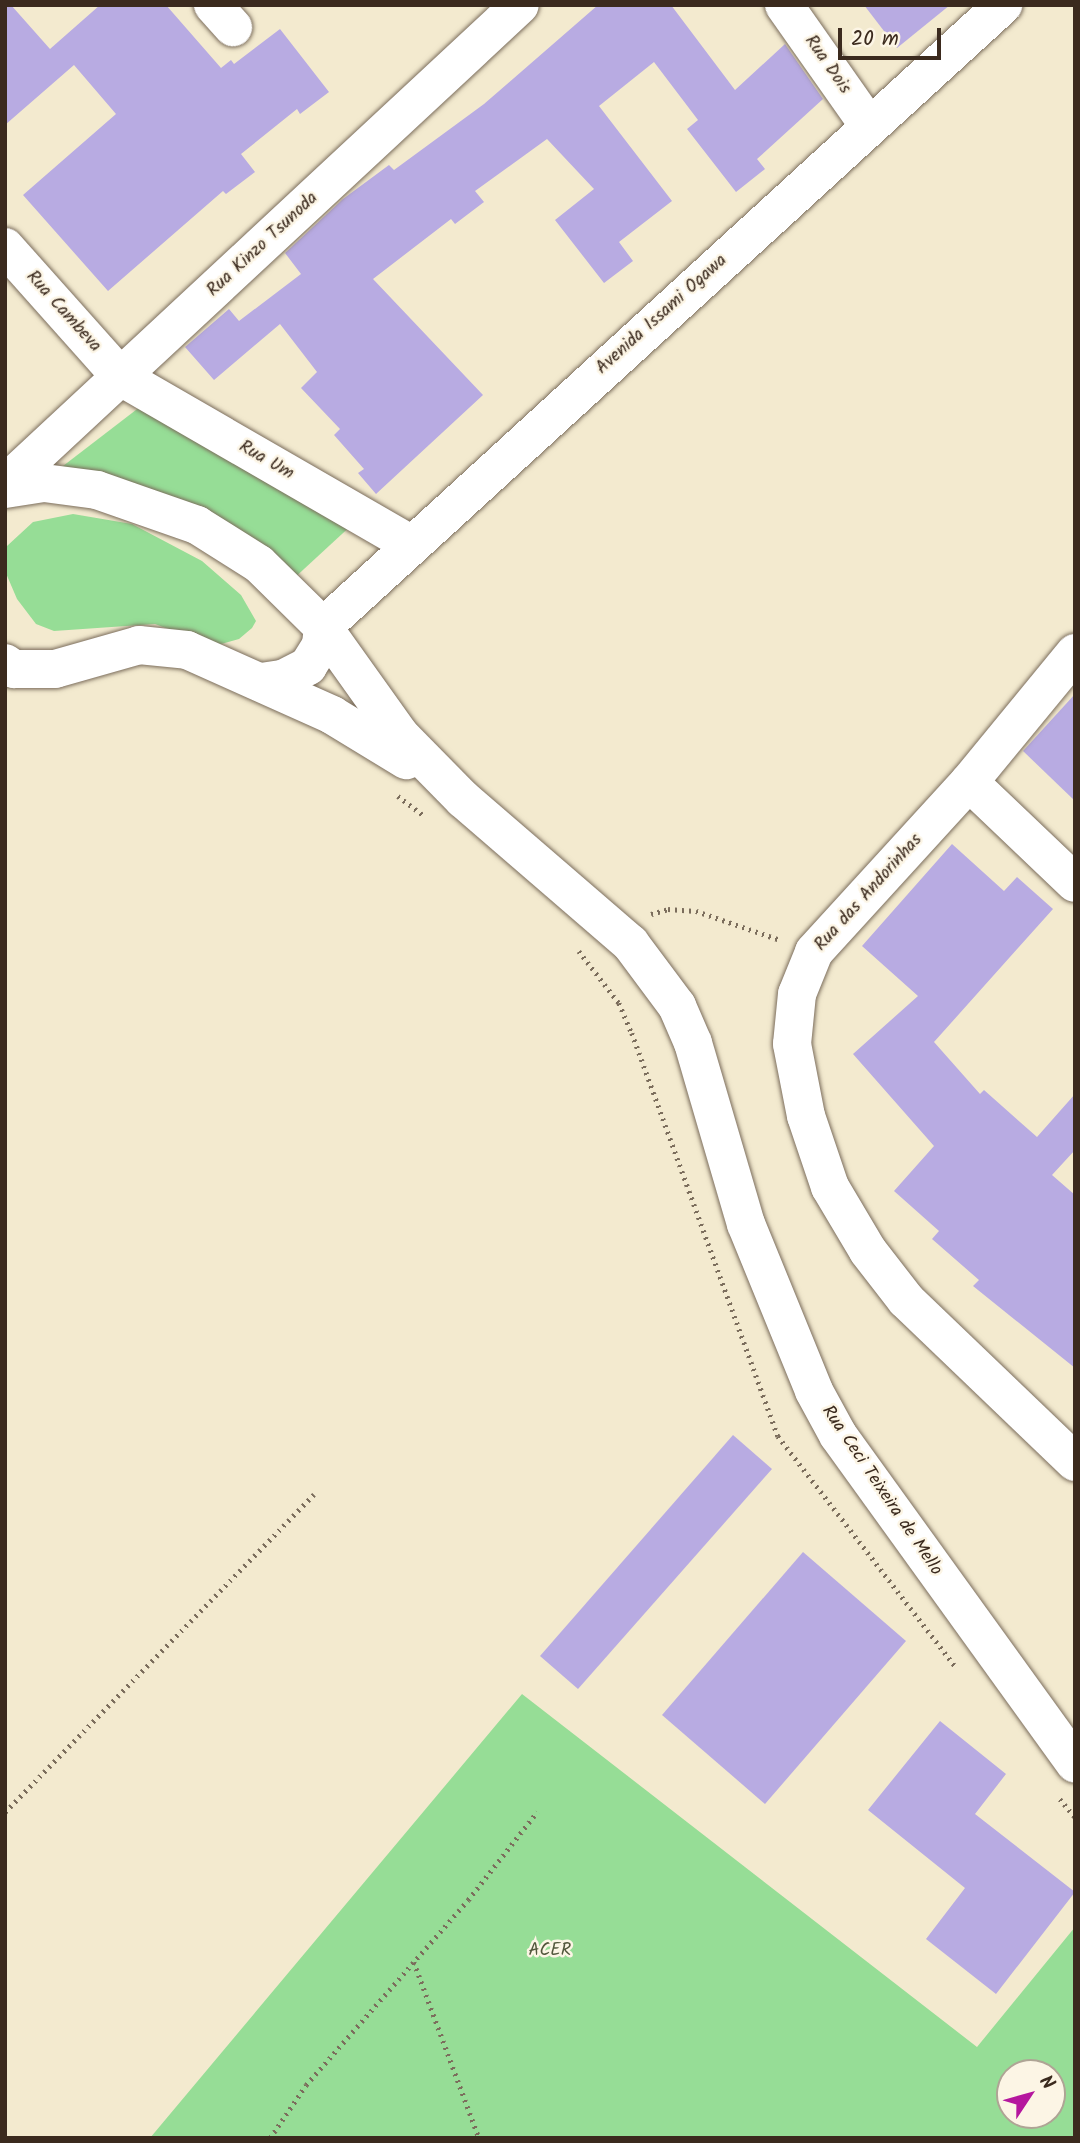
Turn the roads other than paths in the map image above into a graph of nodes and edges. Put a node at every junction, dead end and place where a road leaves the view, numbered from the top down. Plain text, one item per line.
1 (520, 5) edge
2 (784, 5) edge
3 (1003, 5) edge
4 (869, 125) junction
5 (5, 247) edge
6 (121, 377) junction
7 (5, 484) edge
8 (5, 489) edge
9 (411, 545) junction
10 (323, 627) junction
11 (1075, 653) edge
12 (5, 663) edge
13 (261, 682) junction
14 (969, 782) junction
15 (473, 807) junction
16 (1075, 883) edge
17 (1075, 1462) edge
18 (1075, 1764) edge

1 - 6 street, Rua Kinzo Tsunoda
2 - 4 street, Rua Dois
3 - 4 street, Avenida Issami Ogawa
4 - 9 street, Avenida Issami Ogawa
5 - 6 street, Rua Cambeva
6 - 7 street, Rua Kinzo Tsunoda
6 - 9 street, Rua Um
8 - 10 street
9 - 10 street, Avenida Issami Ogawa
10 - 13 street
10 - 15 street
11 - 14 street, Rua das Andorinhas
12 - 13 street
13 - 15 street
14 - 16 street
14 - 17 street, Rua das Andorinhas
15 - 18 street, Rua Ceci Teixeira de Mello

